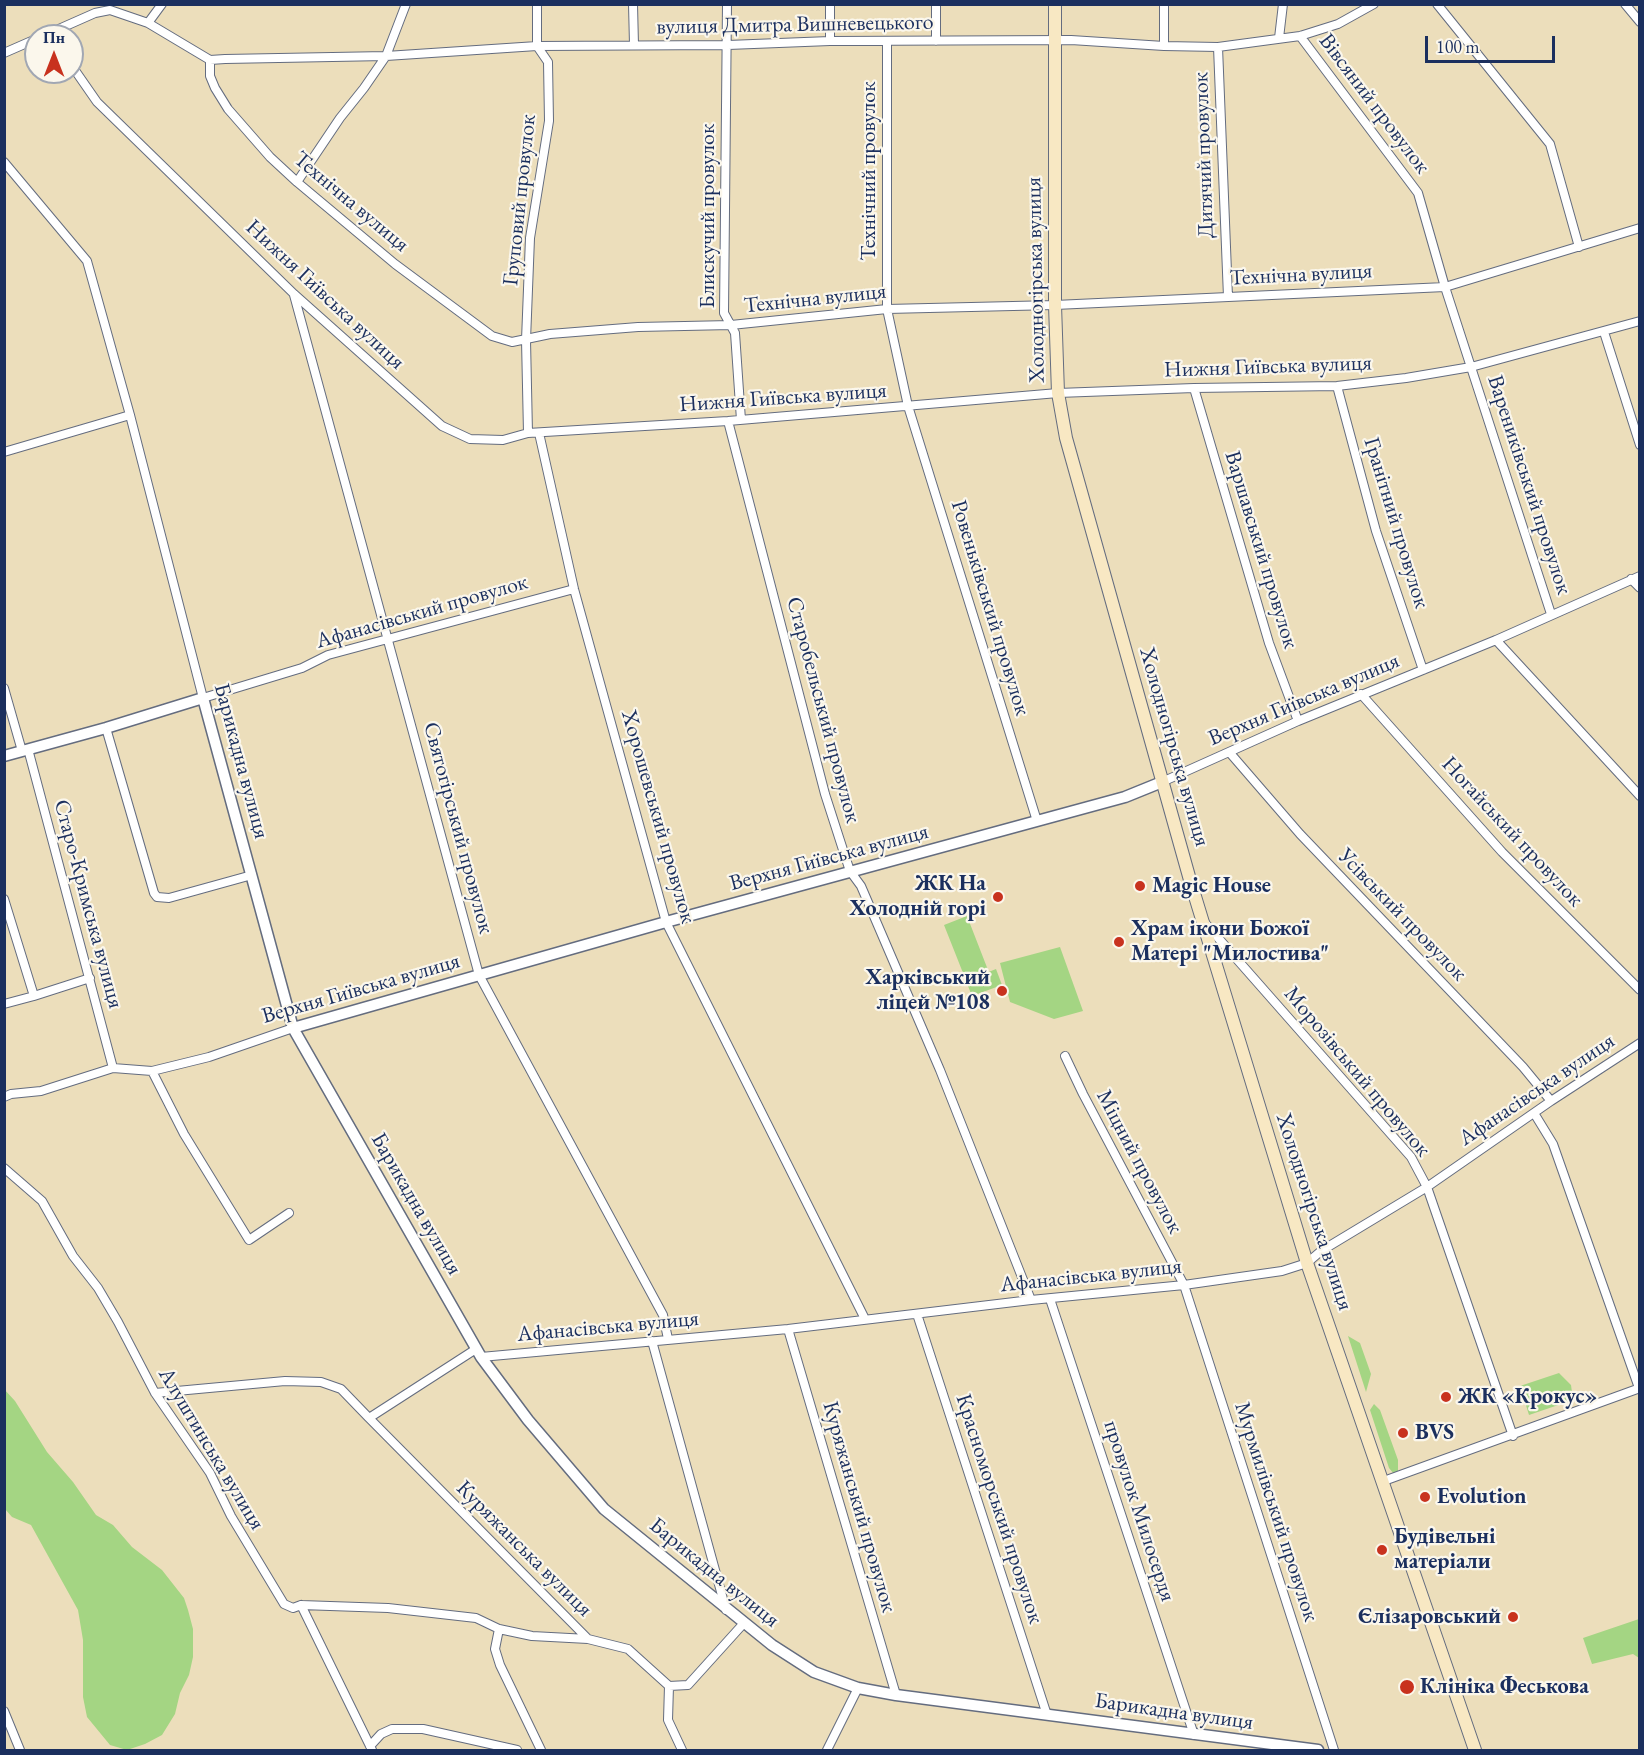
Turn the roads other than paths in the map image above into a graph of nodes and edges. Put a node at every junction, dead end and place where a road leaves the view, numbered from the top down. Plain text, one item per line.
1 (162, 4) edge
2 (406, 4) edge
3 (537, 4) edge
4 (633, 4) edge
5 (727, 4) edge
6 (830, 4) edge
7 (936, 4) edge
8 (1055, 4) edge
9 (1164, 4) edge
10 (1283, 4) edge
11 (1374, 4) edge
12 (1437, 4) edge
13 (1625, 4) edge
14 (1640, 22) edge
15 (148, 23) junction
16 (72, 24) edge
17 (1300, 36) junction
18 (1279, 38) junction
19 (830, 41) junction
20 (936, 41) junction
21 (1055, 41) junction
22 (887, 42) junction
23 (24, 44) edge
24 (634, 45) junction
25 (728, 45) junction
26 (537, 46) junction
27 (560, 46) junction
28 (1164, 46) junction
29 (1218, 47) junction
30 (4, 53) edge
31 (386, 56) junction
32 (210, 60) junction
33 (548, 62) junction
34 (84, 83) edge
35 (4, 162) edge
36 (297, 182) junction
37 (1640, 228) edge
38 (1579, 247) junction
39 (1445, 286) junction
40 (294, 294) junction
41 (1228, 297) junction
42 (1055, 305) junction
43 (887, 309) junction
44 (1640, 321) edge
45 (731, 326) junction
46 (1604, 332) junction
47 (526, 340) junction
48 (1472, 367) junction
49 (1337, 386) junction
50 (1194, 388) junction
51 (1058, 393) junction
52 (908, 406) junction
53 (130, 415) junction
54 (741, 420) junction
55 (728, 421) junction
56 (539, 433) junction
57 (528, 434) junction
58 (1640, 444) edge
59 (4, 452) edge
60 (1635, 577) edge
61 (1640, 588) edge
62 (574, 589) junction
63 (1551, 614) junction
64 (389, 639) junction
65 (1496, 640) junction
66 (1424, 670) junction
67 (4, 688) edge
68 (1361, 694) junction
69 (203, 698) junction
70 (1298, 721) junction
71 (106, 728) junction
72 (25, 750) junction
73 (1230, 753) junction
74 (4, 756) edge
75 (1162, 782) junction
76 (1640, 795) edge
77 (1037, 821) junction
78 (850, 871) junction
79 (252, 875) junction
80 (4, 899) edge
81 (1202, 920) junction
82 (666, 922) junction
83 (480, 975) junction
84 (90, 978) junction
85 (1640, 990) edge
86 (34, 996) junction
87 (4, 1004) edge
88 (293, 1028) junction
89 (1640, 1043) edge
90 (1065, 1056) dead end
91 (113, 1068) junction
92 (152, 1071) junction
93 (4, 1097) edge
94 (1551, 1101) junction
95 (1534, 1113) junction
96 (4, 1168) edge
97 (1426, 1187) junction
98 (289, 1213) dead end
99 (1307, 1263) junction
100 (1184, 1285) junction
101 (1050, 1299) junction
102 (1030, 1300) junction
103 (917, 1314) junction
104 (865, 1319) junction
105 (788, 1329) junction
106 (668, 1339) junction
107 (652, 1341) junction
108 (479, 1353) junction
109 (1639, 1388) edge
110 (155, 1393) junction
111 (369, 1419) junction
112 (1513, 1436) junction
113 (1381, 1482) junction
114 (301, 1605) junction
115 (727, 1610) junction
116 (744, 1623) junction
117 (499, 1629) junction
118 (588, 1639) junction
119 (669, 1686) junction
120 (858, 1688) junction
121 (896, 1695) junction
122 (4, 1711) edge
123 (1047, 1715) junction
124 (1194, 1735) junction
125 (371, 1748) edge
126 (20, 1750) edge
127 (517, 1750) edge
128 (538, 1750) edge
129 (682, 1750) edge
130 (827, 1750) edge
131 (1318, 1750) edge
132 (1334, 1750) edge
133 (1475, 1750) edge

1 - 15 street
2 - 31 street
3 - 26 street
4 - 24 street
5 - 25 street, Блискучий провулок
6 - 19 street
7 - 20 street
8 - 21 main road, Холодногірська вулиця
9 - 28 street
10 - 18 street
11 - 17 street, вулиця Дмитра Вишневецького
12 - 38 street
13 - 14 street
15 - 16 street
15 - 32 street
17 - 18 street, вулиця Дмитра Вишневецького
17 - 39 street, Вівсяний провулок
18 - 29 street, вулиця Дмитра Вишневецького
19 - 22 street, вулиця Дмитра Вишневецького
19 - 25 street, вулиця Дмитра Вишневецького
20 - 21 street, вулиця Дмитра Вишневецького
20 - 22 street, вулиця Дмитра Вишневецького
21 - 28 street, вулиця Дмитра Вишневецького
21 - 42 main road, Холодногірська вулиця
22 - 43 street, Технічний провулок
23 - 30 street
24 - 25 street, вулиця Дмитра Вишневецького
24 - 27 street, вулиця Дмитра Вишневецького
25 - 45 street, Блискучий провулок
26 - 27 street, вулиця Дмитра Вишневецького
26 - 31 street, вулиця Дмитра Вишневецького
26 - 33 street
27 - 33 street
28 - 29 street, вулиця Дмитра Вишневецького
29 - 41 street, Дитячий провулок
31 - 32 street, вулиця Дмитра Вишневецького
31 - 36 street
32 - 36 street, Технічна вулиця
33 - 47 street, Груповий провулок
34 - 40 street, Нижня Гиївська вулиця
35 - 53 street, Барикадна вулиця
36 - 47 street, Технічна вулиця
37 - 38 street, Технічна вулиця
38 - 39 street, Технічна вулиця
39 - 41 street, Технічна вулиця
39 - 48 street, Вівсяний провулок
40 - 57 street, Нижня Гиївська вулиця
40 - 64 street, Святогірський провулок
41 - 42 street, Технічна вулиця
42 - 43 street, Технічна вулиця
42 - 51 main road, Холодногірська вулиця
43 - 45 street, Технічна вулиця
43 - 52 street, Технічний провулок
44 - 46 street, Нижня Гиївська вулиця
45 - 47 street, Технічна вулиця
45 - 54 street, Блискучий провулок
46 - 48 street, Нижня Гиївська вулиця
46 - 58 street
47 - 57 street, Груповий провулок
48 - 49 street, Нижня Гиївська вулиця
48 - 63 street, Варениківський провулок
49 - 50 street, Нижня Гиївська вулиця
49 - 66 street, Гранітний провулок
50 - 51 street, Нижня Гиївська вулиця
50 - 70 street, Варшавський провулок
51 - 52 street, Нижня Гиївська вулиця
51 - 75 main road, Холодногірська вулиця
52 - 54 street, Нижня Гиївська вулиця
52 - 77 street, Ровеньківський провулок
53 - 59 street
53 - 69 street, Барикадна вулиця
54 - 55 street, Нижня Гиївська вулиця
55 - 56 street, Нижня Гиївська вулиця
55 - 78 street, Старобельський провулок
56 - 57 street, Нижня Гиївська вулиця
56 - 62 street, Хорошевський провулок
60 - 61 street
60 - 63 street, Верхня Гиївська вулиця
62 - 64 street, Афанасівський провулок
62 - 82 street, Хорошевський провулок
63 - 65 street, Верхня Гиївська вулиця
64 - 69 street, Афанасівський провулок
64 - 83 street, Святогірський провулок
65 - 66 street, Верхня Гиївська вулиця
65 - 76 street
66 - 68 street, Верхня Гиївська вулиця
67 - 72 street, Старо-Кримська вулиця
68 - 70 street, Верхня Гиївська вулиця
68 - 85 street, Ногайський провулок
69 - 71 street, Афанасівський провулок
69 - 79 street, Барикадна вулиця
70 - 73 street, Верхня Гиївська вулиця
71 - 72 street, Афанасівський провулок
71 - 79 street
72 - 74 street, Афанасівський провулок
72 - 84 street, Старо-Кримська вулиця
73 - 75 street, Верхня Гиївська вулиця
73 - 94 street, Усівський провулок
75 - 77 street, Верхня Гиївська вулиця
75 - 81 main road, Холодногірська вулиця
77 - 78 street, Верхня Гиївська вулиця
78 - 82 street, Верхня Гиївська вулиця
78 - 102 street, Старобельський провулок
79 - 88 street, Барикадна вулиця
80 - 86 street
81 - 97 street, Морозівський провулок
81 - 99 main road, Холодногірська вулиця
82 - 83 street, Верхня Гиївська вулиця
82 - 104 street, Хорошевський провулок
83 - 88 street, Верхня Гиївська вулиця
83 - 106 street, Святогірський провулок
84 - 86 street
84 - 91 street, Старо-Кримська вулиця
86 - 87 street
88 - 92 street, Верхня Гиївська вулиця
88 - 108 street, Барикадна вулиця
89 - 94 street, Афанасівська вулиця
90 - 100 street, Міцний провулок
91 - 92 street, Верхня Гиївська вулиця
91 - 93 street, Верхня Гиївська вулиця
92 - 98 street
94 - 95 street, Афанасівська вулиця
95 - 97 street, Афанасівська вулиця
95 - 109 street
96 - 110 street, Алуштинська вулиця
97 - 99 street, Афанасівська вулиця
97 - 112 street, Морозівський провулок
99 - 100 street, Афанасівська вулиця
99 - 113 main road, Холодногірська вулиця
100 - 101 street, Афанасівська вулиця
100 - 132 street, Мурмилівський провулок
101 - 102 street, Афанасівська вулиця
101 - 124 street, провулок Милосердя
102 - 103 street, Афанасівська вулиця
103 - 104 street, Афанасівська вулиця
103 - 123 street, Красноморський провулок
104 - 105 street, Афанасівська вулиця
105 - 106 street, Афанасівська вулиця
105 - 121 street, Куряжанський провулок
106 - 107 street, Афанасівська вулиця
107 - 108 street, Афанасівська вулиця
107 - 115 street
108 - 111 street, Афанасівська вулиця
108 - 115 street, Барикадна вулиця
109 - 112 street
110 - 111 street
110 - 114 street, Алуштинська вулиця
111 - 118 street, Куряжанська вулиця
112 - 113 street
113 - 133 main road, Холодногірська вулиця
114 - 117 street
114 - 125 street
115 - 116 street, Барикадна вулиця
116 - 119 street
116 - 120 street, Барикадна вулиця
117 - 118 street
117 - 128 street
118 - 119 street, Куряжанська вулиця
119 - 129 street
120 - 121 street, Барикадна вулиця
120 - 130 street
121 - 123 street, Барикадна вулиця
122 - 126 street
123 - 124 street, Барикадна вулиця
124 - 131 street, Барикадна вулиця
125 - 127 street

